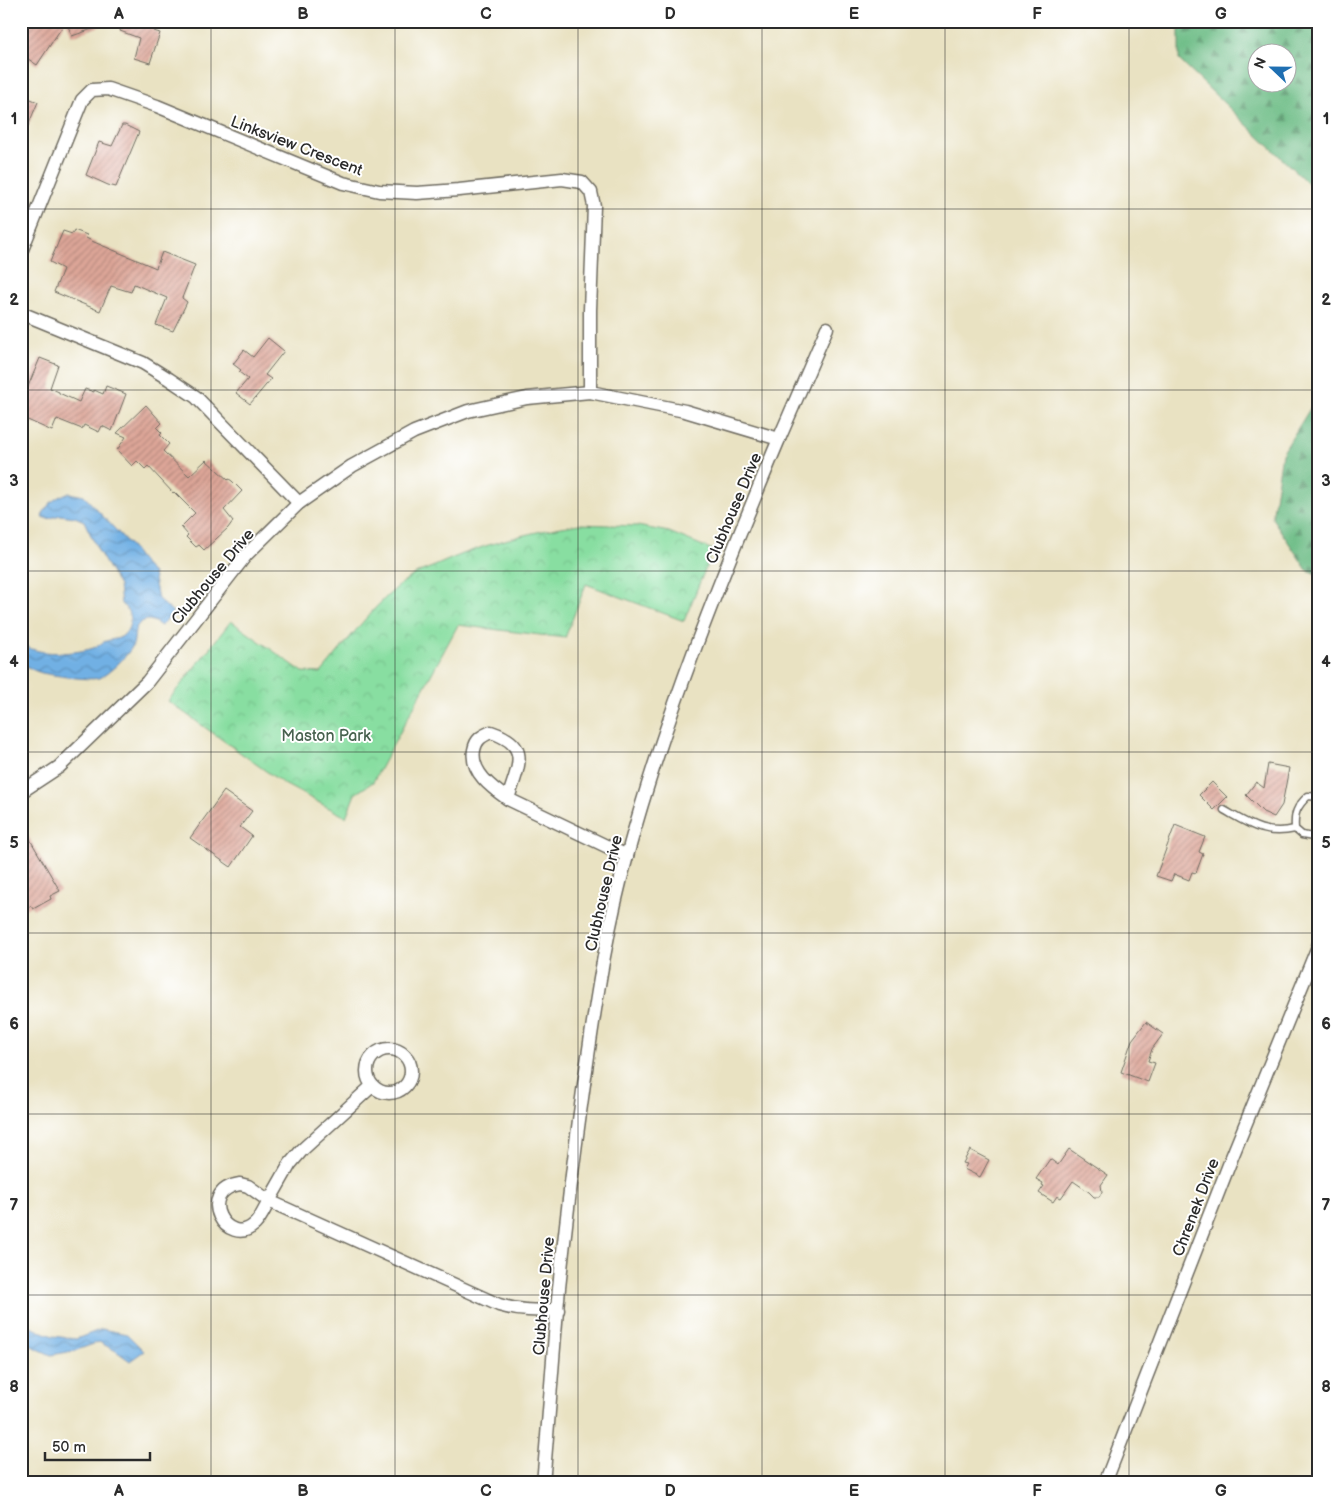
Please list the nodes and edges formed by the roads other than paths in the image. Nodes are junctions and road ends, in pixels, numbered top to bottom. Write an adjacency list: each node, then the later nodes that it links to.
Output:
1 (21, 252): 4 (street, Linksview Crescent)
2 (21, 313): 6 (street)
3 (827, 328): 5 (street)
4 (590, 392): 5 (street, Clubhouse Drive); 6 (street, Clubhouse Drive)
5 (779, 439): 13 (street, Clubhouse Drive)
6 (299, 503): 7 (street, Clubhouse Drive)
7 (21, 792)
8 (1319, 797): 11 (lane)
9 (508, 799): 9 (street); 13 (street)
10 (1224, 810): 11 (lane)
11 (1295, 829): 12 (lane)
12 (1319, 838)
13 (627, 856): 16 (street, Clubhouse Drive)
14 (1319, 944): 18 (street, Chrenek Drive)
15 (372, 1086): 16 (street)
16 (558, 1310): 17 (street, Clubhouse Drive)
17 (543, 1483)
18 (1105, 1483)

